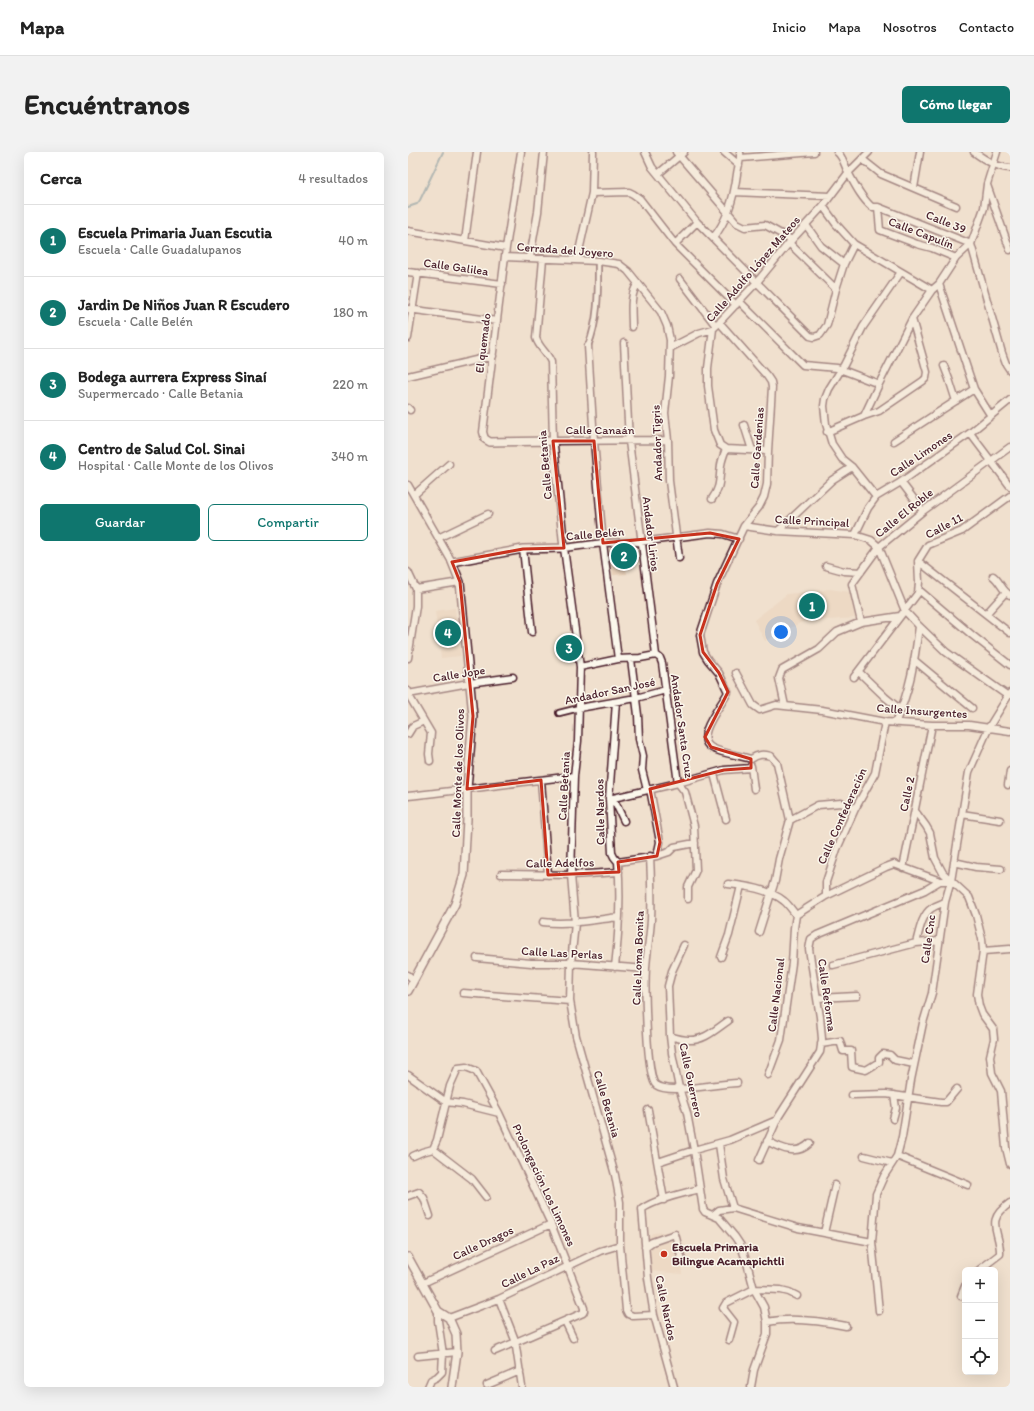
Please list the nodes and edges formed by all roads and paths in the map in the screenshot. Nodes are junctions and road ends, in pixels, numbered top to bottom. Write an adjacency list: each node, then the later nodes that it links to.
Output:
1 (477, 152): 34 (street)
2 (521, 152): 39 (street, El quemado)
3 (544, 152): 42 (street)
4 (594, 152): 24 (street)
5 (645, 152): 20 (street)
6 (724, 152): 17 (street)
7 (814, 152): 14 (street)
8 (837, 152): 19 (street, Calle 39)
9 (869, 152): 15 (street, Calle Adolfo López Mateos)
10 (920, 152): 22 (street)
11 (974, 152): 16 (street)
12 (997, 152): 16 (street)
13 (680, 153): 20 (street); 29 (street)
14 (740, 155): 17 (street)
15 (862, 159): 19 (street, Calle Adolfo López Mateos); 22 (street)
16 (993, 164): 18 (street); 21 (street)
17 (739, 166): 23 (street)
18 (1010, 168)
19 (848, 173): 25 (street, Calle Adolfo López Mateos); 28 (street, Calle 39)
20 (658, 174): 30 (street)
21 (987, 184): 38 (street); 40 (street)
22 (914, 188): 27 (street)
23 (734, 192): 25 (street); 29 (street)
24 (592, 193): 36 (street); 45 (street)
25 (830, 196): 26 (street, Calle Adolfo López Mateos)
26 (823, 206): 31 (street, Calle Adolfo López Mateos); 37 (street)
27 (956, 206)
28 (878, 207): 38 (street, Calle 39); 44 (street, Calle Capulín)
29 (729, 214): 33 (street); 35 (street)
30 (697, 222): 33 (street); 36 (street)
31 (806, 225): 35 (street, Calle Adolfo López Mateos); 47 (street)
32 (408, 231): 34 (street)
33 (713, 238): 52 (street)
34 (465, 241): 39 (street)
35 (790, 242): 52 (street, Calle Adolfo López Mateos); 56 (street)
36 (675, 244): 58 (street)
37 (854, 244): 47 (street); 49 (street)
38 (971, 244): 44 (street); 71 (street, Calle 39)
39 (506, 248): 41 (street, El quemado)
40 (1010, 250)
41 (505, 257): 42 (street, Cerrada del Joyero); 54 (street, El quemado)
42 (530, 257): 43 (street, Cerrada del Joyero)
43 (543, 258): 45 (street, Cerrada del Joyero); 84 (street, Calle Betania)
44 (956, 258): 55 (street)
45 (577, 260): 46 (street, Cerrada del Joyero)
46 (598, 261): 53 (street, Cerrada del Joyero); 66 (street)
47 (844, 264): 56 (street)
48 (408, 272): 50 (street, Calle Galilea)
49 (901, 272): 57 (street); 70 (street)
50 (418, 273): 54 (street, Calle Galilea); 59 (street)
51 (680, 279): 62 (street, Calle Gardenias)
52 (757, 282): 56 (street); 58 (street, Calle Adolfo López Mateos)
53 (638, 283): 63 (street); 67 (street, Cerrada del Joyero)
54 (502, 284): 61 (street, El quemado)
55 (938, 284): 57 (street); 74 (street)
56 (836, 289)
57 (932, 290): 60 (street)
58 (737, 303): 62 (street, Calle Adolfo López Mateos); 70 (street)
59 (410, 309): 61 (street); 64 (street)
60 (912, 319): 73 (street); 77 (street)
61 (497, 321): 68 (street, El quemado)
62 (716, 326): 67 (street); 89 (street, Calle Adolfo López Mateos); 91 (street, Calle Gardenias)
63 (632, 327)
64 (408, 338)
65 (624, 343): 86 (street, Andador Lirios)
66 (588, 346): 85 (street)
67 (670, 348): 83 (street, Andador Tigris)
68 (493, 356): 72 (street); 82 (street, El quemado)
69 (944, 366): 76 (street)
70 (840, 369): 73 (street); 80 (street)
71 (1010, 370)
72 (408, 376)
73 (879, 384): 77 (street)
74 (974, 389): 76 (street); 78 (street)
75 (1010, 400): 78 (street, Calle Limones)
76 (956, 401): 87 (street)
77 (864, 416): 80 (street)
78 (991, 416): 81 (street, Calle Limones)
79 (744, 425): 90 (street)
80 (827, 432): 94 (street)
81 (970, 433): 92 (street); 95 (street, Calle Limones)
82 (485, 439): 84 (street, Calle Canaán)
83 (668, 440): 86 (street, Calle Canaán); 107 (street, Andador Tigris)
84 (553, 441): 85 (street, Calle Canaán); 113 (street, Calle Betania)
85 (594, 441): 86 (street, Calle Canaán); 111 (street)
86 (629, 441): 110 (street, Andador Lirios)
87 (894, 441)
88 (1010, 447): 92 (street, Calle El Roble)
89 (726, 449): 90 (street); 101 (street)
90 (752, 450): 91 (street)
91 (768, 451): 104 (street, Calle Gardenias)
92 (991, 460): 97 (street); 102 (street, Calle El Roble)
93 (449, 464): 98 (street)
94 (852, 467): 100 (street); 105 (street)
95 (901, 482): 100 (street, Calle Limones); 102 (street)
96 (408, 485): 98 (street, Calle Monte de los Olivos)
97 (1010, 486)
98 (414, 495): 108 (street, Calle Monte de los Olivos)
99 (1010, 496): 116 (street, Calle 11)
100 (876, 497): 106 (street, Calle Limones)
101 (712, 499)
102 (923, 511): 112 (street, Calle El Roble)
103 (488, 514): 108 (street)
104 (744, 526): 105 (street, Calle Principal); 109 (street, Calle Gardenias)
105 (778, 531): 106 (street, Calle Principal)
106 (856, 535): 112 (street, Calle Principal)
107 (677, 536): 109 (street, Calle Belén); 110 (street, Calle Belén); 115 (street, Andador Tigris)
108 (438, 538): 117 (street, Calle Monte de los Olivos)
109 (739, 539): 163 (street, Calle Gardenias)
110 (641, 542): 111 (street, Calle Belén); 133 (street, Andador Lirios)
111 (603, 544): 113 (street, Calle Belén); 135 (street)
112 (879, 547): 120 (street, Calle El Roble); 126 (street)
113 (564, 548): 114 (street, Calle Belén); 139 (street, Calle Betania)
114 (523, 549): 117 (street, Calle Belén); 131 (street)
115 (679, 558)
116 (918, 561): 124 (street); 127 (street)
117 (452, 562): 122 (street, Calle Monte de los Olivos)
118 (826, 566): 120 (street)
119 (408, 572): 123 (street)
120 (861, 572): 128 (street, Calle El Roble)
121 (993, 576): 125 (street)
122 (460, 582): 123 (street); 144 (street, Calle Monte de los Olivos)
123 (416, 589): 130 (street)
124 (919, 590): 126 (street); 138 (street)
125 (1008, 594): 127 (street)
126 (902, 613): 128 (street); 129 (street); 140 (street)
127 (986, 614): 132 (street)
128 (861, 622): 151 (street)
129 (919, 626): 137 (street); 148 (street)
130 (410, 631): 134 (street)
131 (532, 632)
132 (1010, 633)
133 (658, 657): 136 (street); 145 (street, Andador Santa Cruz)
134 (408, 658)
135 (618, 659): 136 (street); 139 (street)
136 (631, 659): 149 (street)
137 (914, 660): 153 (street); 154 (street)
138 (1010, 665)
139 (580, 667): 152 (street, Calle Betania)
140 (859, 672): 143 (street); 154 (street)
141 (736, 673): 151 (street, Calle Insurgentes)
142 (513, 677): 144 (street, Calle Jope)
143 (854, 677)
144 (469, 682): 147 (street, Calle Jope); 172 (street, Calle Monte de los Olivos)
145 (666, 690): 149 (street, Andador San José); 170 (street, Andador Santa Cruz)
146 (408, 691): 147 (street)
147 (408, 694): 156 (street)
148 (1009, 694): 160 (street, Calle Cnc)
149 (636, 698): 150 (street, Andador San José); 174 (street)
150 (616, 702): 152 (street, Andador San José); 176 (street, Calle Nardos)
151 (785, 706): 157 (street, Calle Insurgentes)
152 (579, 708): 155 (street, Andador San José); 168 (street, Calle Betania)
153 (972, 708)
154 (901, 710): 158 (street)
155 (559, 713)
156 (424, 721): 162 (street); 164 (street)
157 (885, 722): 158 (street, Calle Insurgentes); 177 (street, Calle Confederación)
158 (895, 722): 159 (street, Calle Insurgentes)
159 (932, 725): 160 (street, Calle Insurgentes); 178 (street, Calle 2)
160 (989, 727): 161 (street, Calle Insurgentes); 179 (street, Calle Cnc)
161 (1010, 731)
162 (408, 734)
163 (751, 759): 165 (street); 181 (street)
164 (430, 761)
165 (751, 768): 167 (street); 173 (street)
166 (1010, 771): 171 (street)
167 (714, 774): 170 (street); 180 (street)
168 (574, 776): 169 (street); 193 (street, Calle Betania)
169 (541, 780): 172 (street); 192 (street)
170 (678, 783): 174 (street); 184 (street, Andador Santa Cruz)
171 (1008, 785)
172 (467, 789): 175 (street); 219 (street, Calle Monte de los Olivos)
173 (754, 789)
174 (649, 790): 176 (street); 185 (street)
175 (408, 796)
176 (609, 798): 183 (street); 186 (street, Calle Nardos)
177 (855, 809): 181 (street); 199 (street, Calle Confederación)
178 (915, 811): 188 (street, Calle 2); 195 (street)
179 (962, 814): 182 (street); 187 (street, Calle Cnc)
180 (726, 818)
181 (790, 820): 198 (street)
182 (1000, 820)
183 (624, 821)
184 (695, 842): 185 (street); 200 (street, Andador Santa Cruz)
185 (653, 856): 186 (street); 217 (street, Calle Loma Bonita)
186 (618, 862): 190 (street, Calle Nardos)
187 (954, 862): 189 (street); 195 (street, Calle Cnc)
188 (903, 868): 194 (street); 199 (street)
189 (1001, 869)
190 (619, 872): 193 (street, Calle Adelfos); 203 (street, Calle Nardos)
191 (501, 874): 192 (street, Calle Adelfos)
192 (548, 875): 193 (street, Calle Adelfos)
193 (571, 875): 205 (street, Calle Betania)
194 (940, 881): 195 (street); 223 (street, Calle Reforma)
195 (951, 882): 201 (street, Calle Cnc); 211 (street)
196 (728, 884): 197 (street)
197 (741, 886): 198 (street); 212 (street)
198 (770, 893): 202 (street); 206 (street)
199 (826, 896): 202 (street)
200 (688, 899)
201 (944, 902): 207 (street, Calle Cnc); 208 (street)
202 (796, 915): 230 (street, Calle Nacional)
203 (619, 917): 205 (street); 216 (street, Calle Nardos)
204 (543, 922): 205 (street)
205 (575, 923): 214 (street, Calle Betania)
206 (759, 932)
207 (939, 941): 208 (street); 228 (street, Calle Cnc)
208 (916, 943): 215 (street)
209 (684, 945): 226 (street, Calle Guerrero)
210 (1010, 949): 211 (street)
211 (983, 951): 246 (street)
212 (721, 957)
213 (477, 958): 214 (street, Calle Las Perlas)
214 (571, 963): 216 (street, Calle Las Perlas); 224 (street, Calle Betania)
215 (833, 965)
216 (615, 967): 217 (street, Calle Las Perlas)
217 (646, 969): 232 (street, Calle Loma Bonita)
218 (408, 975): 219 (street)
219 (414, 980): 220 (street, Calle Monte de los Olivos)
220 (408, 991)
221 (463, 994): 224 (street)
222 (857, 996): 223 (street)
223 (818, 998): 227 (street, Calle Reforma)
224 (570, 1001): 268 (street, Calle Betania)
225 (728, 1021): 226 (street)
226 (670, 1036): 232 (street, Calle Guerrero)
227 (821, 1044): 228 (street); 241 (street, Calle Reforma)
228 (914, 1064): 236 (street, Calle Cnc)
229 (408, 1075): 237 (street)
230 (768, 1075)
231 (737, 1083): 232 (street)
232 (679, 1088): 247 (street, Calle Guerrero)
233 (957, 1089): 236 (street)
234 (894, 1095): 235 (street); 236 (street); 240 (street)
235 (852, 1096)
236 (908, 1097): 250 (street, Calle Cnc)
237 (446, 1102): 239 (street); 239 (street, Prolongación Los Limones); 245 (street)
238 (648, 1110): 252 (street)
239 (499, 1113): 265 (street, Prolongación Los Limones)
240 (893, 1119)
241 (777, 1120): 242 (street, Calle Reforma); 244 (street)
242 (767, 1141): 243 (street); 251 (street, Calle Reforma)
243 (810, 1143)
244 (719, 1144): 247 (street); 262 (street)
245 (433, 1149): 248 (street); 259 (street)
246 (1008, 1149): 254 (street)
247 (694, 1150): 252 (street); 257 (street, Calle Guerrero)
248 (413, 1156)
249 (864, 1156): 253 (street)
250 (897, 1156): 253 (street); 256 (street)
251 (759, 1160)
252 (658, 1162): 260 (street)
253 (892, 1163): 267 (street)
254 (1010, 1164)
255 (835, 1184): 266 (street)
256 (968, 1185)
257 (699, 1189): 260 (street); 263 (street, Calle Guerrero)
258 (408, 1196): 264 (street)
259 (486, 1197)
260 (664, 1200): 269 (street, Calle Nardos)
261 (1010, 1203): 273 (street)
262 (733, 1208): 263 (street); 266 (street)
263 (713, 1214): 276 (street)
264 (430, 1216)
265 (551, 1224): 272 (street, Prolongación Los Limones); 275 (street, Calle Dragos)
266 (824, 1233): 267 (street)
267 (872, 1242): 280 (street)
268 (620, 1245): 272 (street, Calle La Paz); 281 (street, Calle Betania)
269 (645, 1247): 271 (street); 281 (street, Calle Nardos)
270 (408, 1257): 274 (street)
271 (682, 1260)
272 (567, 1265): 278 (street, Calle La Paz); 283 (street, Prolongación Los Limones)
273 (983, 1267)
274 (411, 1270): 275 (street)
275 (423, 1283): 279 (street)
276 (754, 1289): 277 (street); 284 (street); 287 (street)
277 (797, 1296)
278 (499, 1299): 282 (street, Calle La Paz); 288 (street)
279 (438, 1311): 282 (street); 291 (street)
280 (879, 1311)
281 (654, 1315): 298 (street, Calle Nardos)
282 (449, 1318): 290 (street)
283 (565, 1321): 286 (street); 288 (street)
284 (767, 1322): 285 (street); 299 (street)
285 (846, 1326)
286 (573, 1338)
287 (729, 1340)
288 (516, 1343): 289 (street); 293 (street)
289 (495, 1351)
290 (457, 1352): 291 (street); 296 (street)
291 (443, 1354): 292 (street); 295 (street)
292 (418, 1356)
293 (520, 1371): 294 (street); 297 (street)
294 (487, 1385)
295 (428, 1387)
296 (452, 1387)
297 (522, 1387)
298 (674, 1387)
299 (751, 1387)

